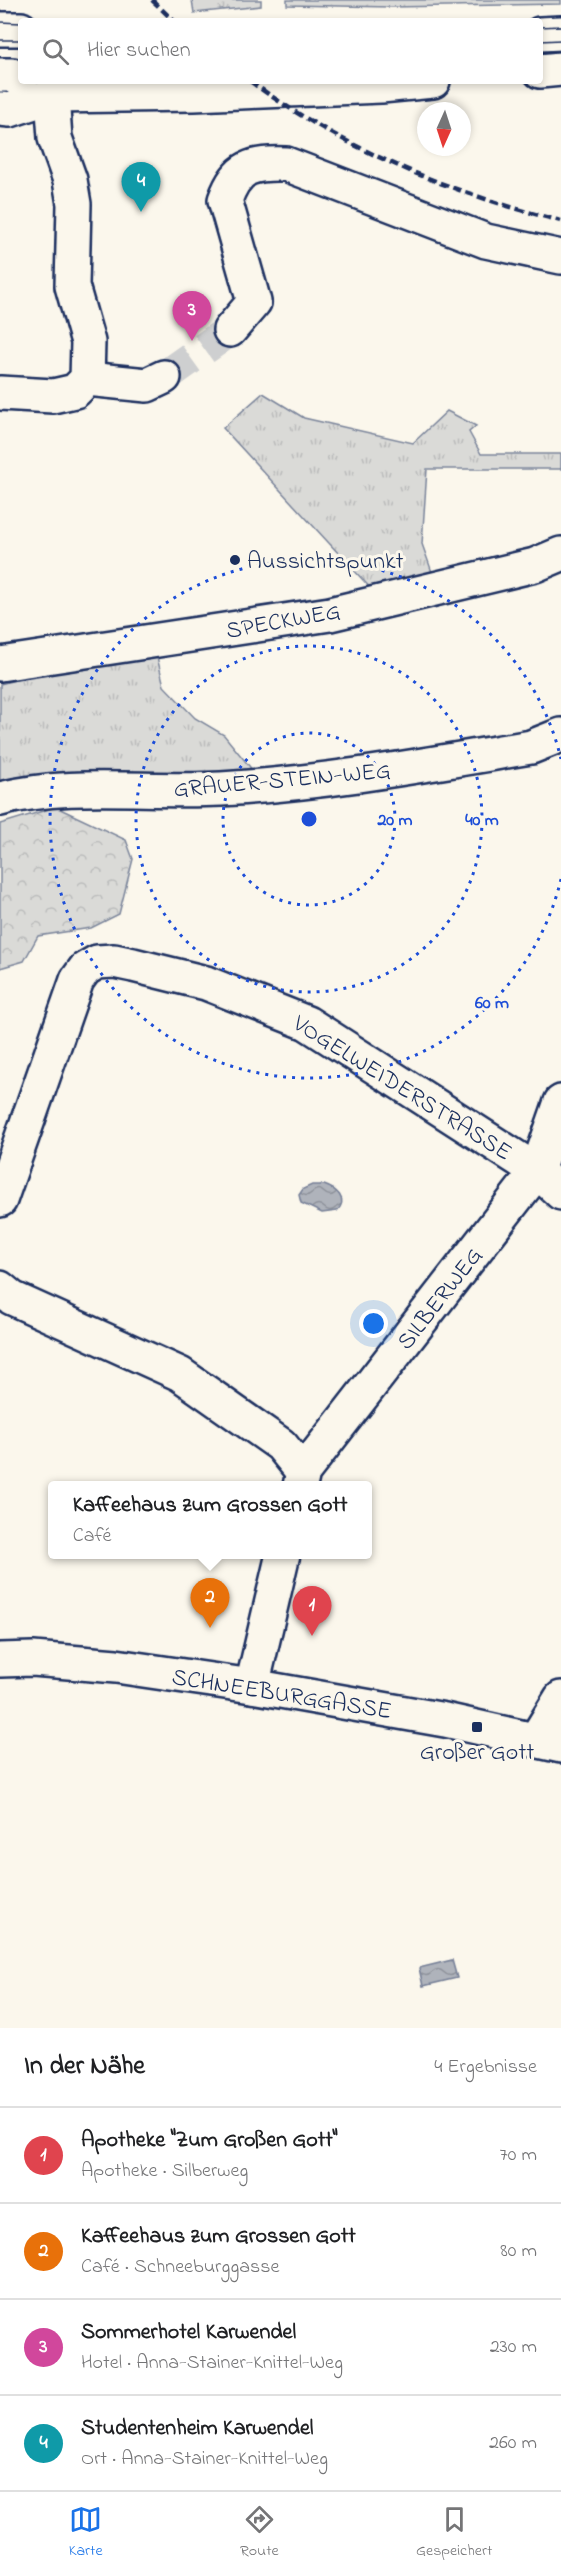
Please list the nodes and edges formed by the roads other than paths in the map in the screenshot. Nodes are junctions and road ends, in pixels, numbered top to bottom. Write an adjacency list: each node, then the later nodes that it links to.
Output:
1 (0, 29): 2 (street)
2 (18, 29)
3 (561, 33): 4 (street)
4 (543, 34)
5 (561, 69): 6 (street)
6 (543, 71)
7 (0, 75): 8 (street)
8 (18, 78)
9 (30, 84): 11 (street)
10 (402, 84): 11 (street)
11 (52, 96): 12 (street); 16 (street)
12 (0, 109)
13 (561, 257): 14 (street)
14 (230, 330)
15 (164, 377): 16 (street)
16 (87, 379): 17 (street)
17 (0, 393)
18 (561, 554): 19 (street, SPECKWEG)
19 (0, 664)
20 (561, 735): 21 (street, GRAUER-STEIN-WEG)
21 (0, 800)
22 (561, 1102): 23 (street, SILBERWEG)
23 (537, 1171): 24 (street, VOGELWEIDERSTRASSE); 25 (street, VOGELWEIDERSTRASSE); 27 (street, SILBERWEG)
24 (561, 1193)
25 (0, 1200)
26 (0, 1288): 27 (street)
27 (302, 1479)
28 (282, 1559): 32 (street)
29 (0, 1639): 30 (street)
30 (33, 1659): 31 (street, SCHNEEBURGGASSE); 32 (street, SCHNEEBURGGASSE)
31 (0, 1660)
32 (252, 1686): 34 (street, SCHNEEBURGGASSE)
33 (561, 1698): 34 (street)
34 (548, 1743)

